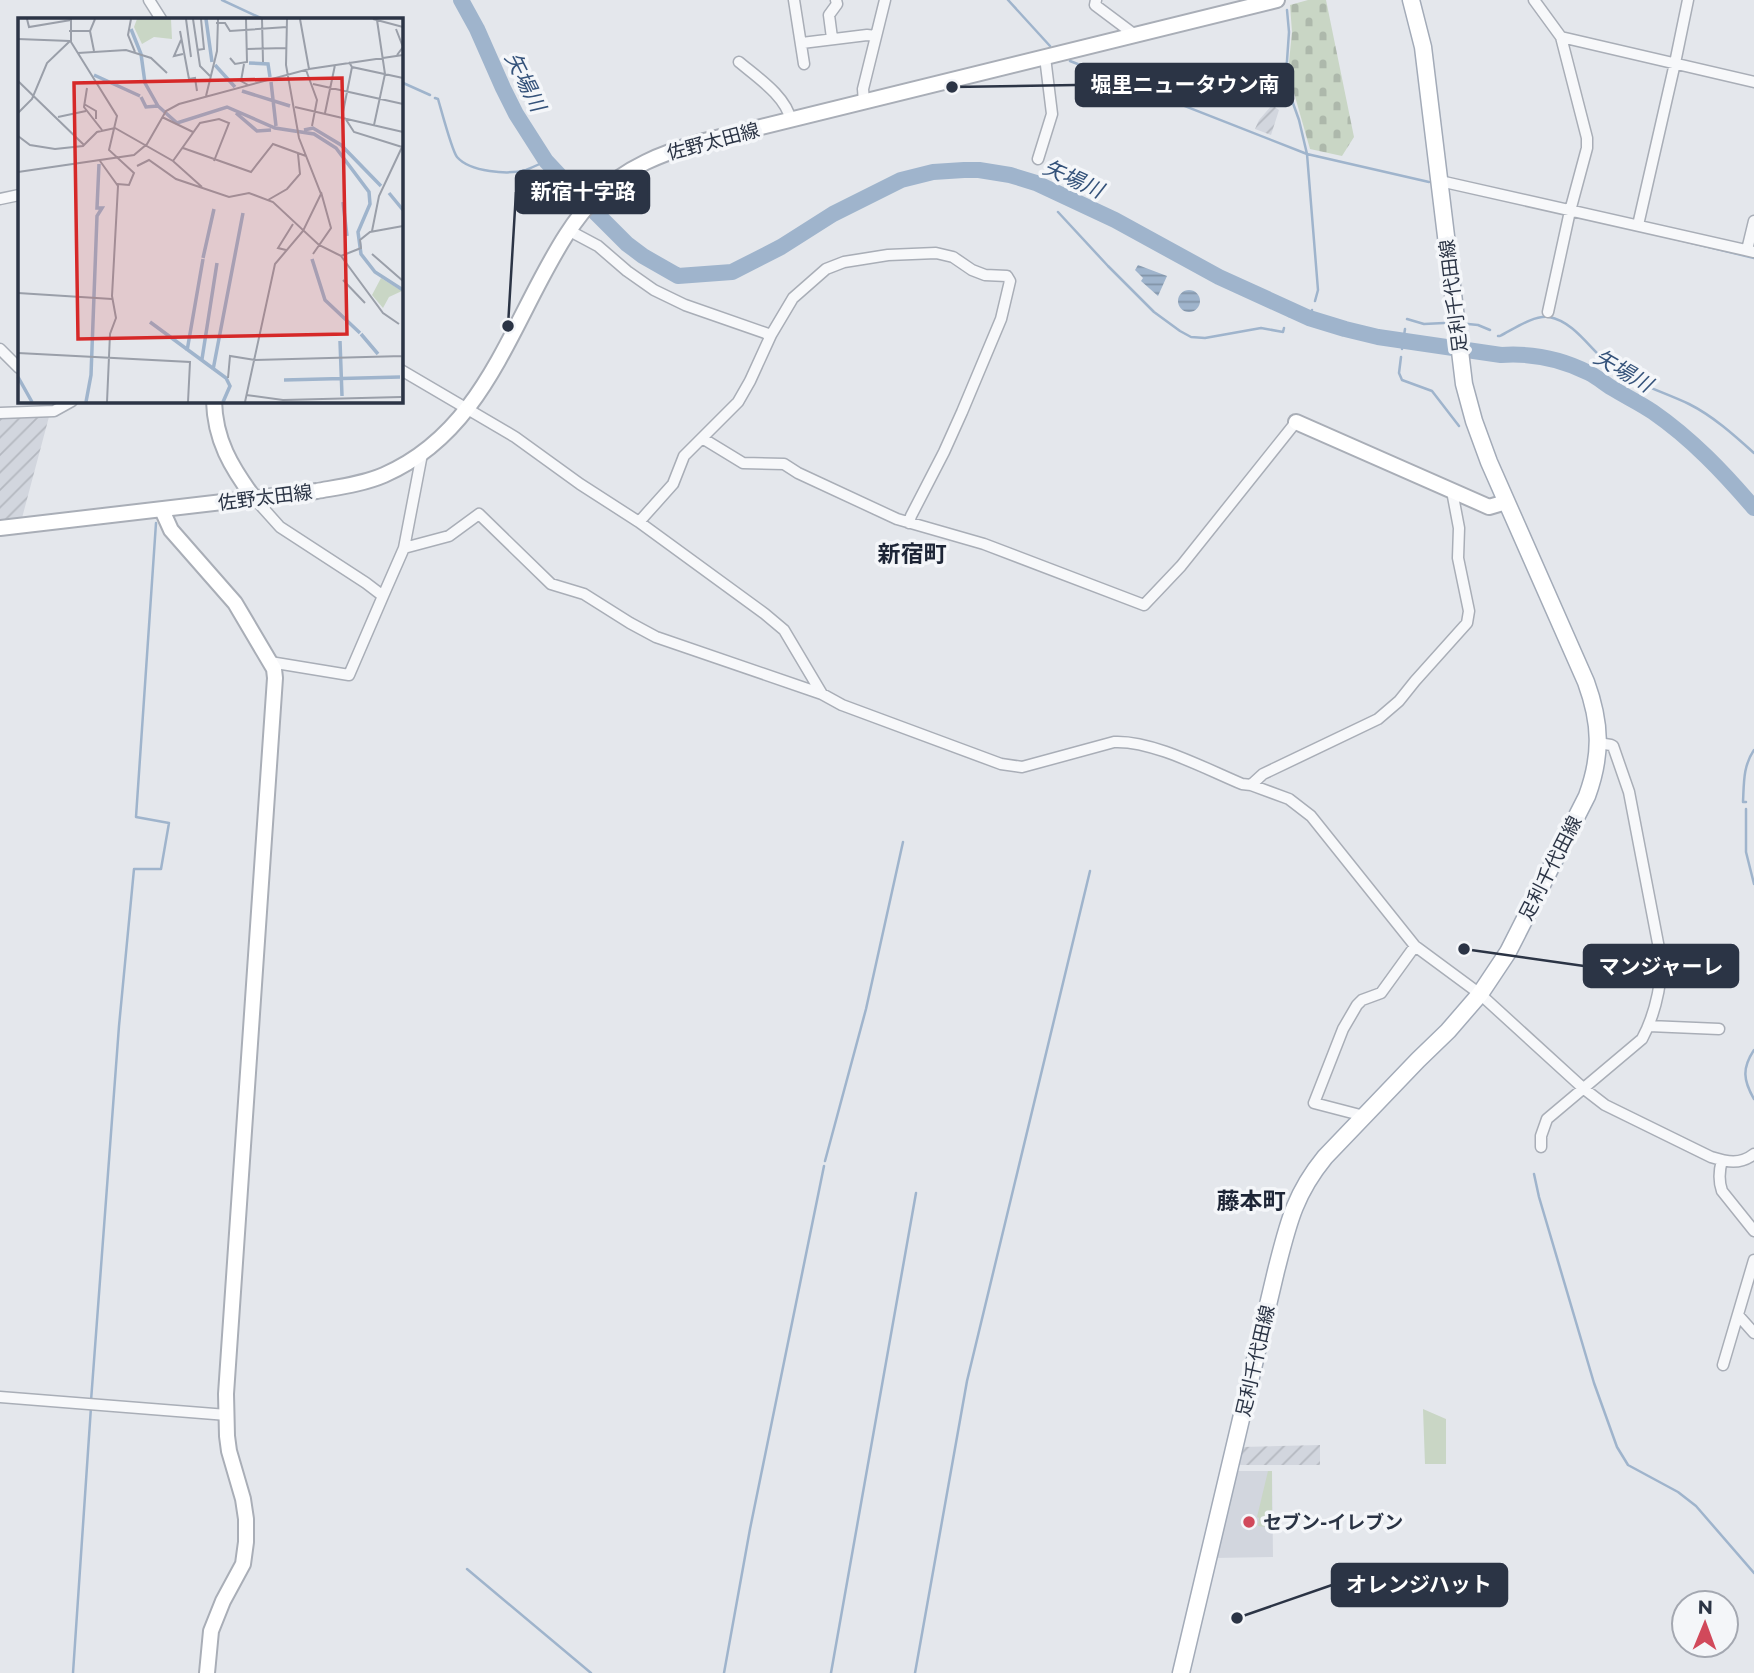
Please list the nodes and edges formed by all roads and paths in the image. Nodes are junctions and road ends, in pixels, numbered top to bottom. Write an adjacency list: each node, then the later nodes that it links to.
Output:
1 (149, 0): 10 (street)
2 (794, 0): 15 (street)
3 (836, 0): 14 (street)
4 (885, 0): 12 (street)
5 (1096, 0): 11 (street)
6 (1277, 0): 11 (street, 佐野太田線)
7 (1411, 0): 24 (main road, 足利千代田線)
8 (1534, 0): 13 (street)
9 (1688, 0): 18 (street)
10 (160, 18)
11 (1135, 34): 16 (street, 佐野太田線)
12 (876, 36): 14 (street); 21 (street)
13 (1561, 37): 18 (street); 27 (street)
14 (832, 38): 15 (street)
15 (802, 43): 19 (street)
16 (1045, 57): 21 (street, 佐野太田線); 23 (street)
17 (739, 62): 22 (street)
18 (1675, 63): 20 (street); 29 (street)
19 (804, 64)
20 (1754, 82)
21 (864, 102): 22 (street, 佐野太田線)
22 (791, 121): 30 (street, 佐野太田線)
23 (1038, 159)
24 (1440, 181): 27 (street); 46 (main road, 足利千代田線)
25 (18, 195): 26 (street)
26 (0, 199)
27 (1570, 211): 29 (street); 32 (street)
28 (1754, 220): 31 (street)
29 (1638, 225): 31 (street)
30 (568, 230): 33 (street); 39 (street, 佐野太田線)
31 (1750, 251)
32 (1548, 312)
33 (771, 335): 42 (street); 49 (street)
34 (0, 349): 35 (street)
35 (18, 367)
36 (402, 371): 39 (street)
37 (214, 402): 45 (street)
38 (57, 405): 40 (street)
39 (468, 409): 43 (street, 佐野太田線); 48 (street)
40 (0, 413)
41 (1296, 422): 44 (street); 49 (street)
42 (702, 438): 48 (street); 49 (street)
43 (422, 454): 45 (street, 佐野太田線); 51 (street)
44 (1452, 491): 46 (street); 56 (street)
45 (254, 498): 47 (street, 佐野太田線); 52 (street)
46 (1506, 502): 55 (main road, 足利千代田線)
47 (162, 510): 50 (street, 佐野太田線); 53 (street)
48 (639, 522): 54 (street)
49 (909, 523)
50 (0, 528)
51 (404, 548): 52 (street); 54 (street)
52 (383, 596): 53 (street)
53 (270, 662): 72 (street)
54 (822, 694): 56 (street)
55 (1598, 743): 58 (main road, 足利千代田線); 59 (street)
56 (1251, 785): 57 (street)
57 (1415, 946): 58 (street); 62 (street)
58 (1480, 994): 61 (street); 62 (main road, 足利千代田線)
59 (1649, 1026): 60 (street); 61 (street)
60 (1719, 1030)
61 (1583, 1088): 63 (street); 65 (street)
62 (1364, 1116): 74 (main road, 足利千代田線)
63 (1541, 1147)
64 (1754, 1154): 65 (street)
65 (1721, 1160): 66 (street)
66 (1754, 1231)
67 (1754, 1260): 68 (street)
68 (1738, 1315): 69 (street); 70 (street)
69 (1754, 1333)
70 (1723, 1365)
71 (0, 1397): 72 (street)
72 (227, 1415): 73 (street)
73 (207, 1673)
74 (1181, 1673)

